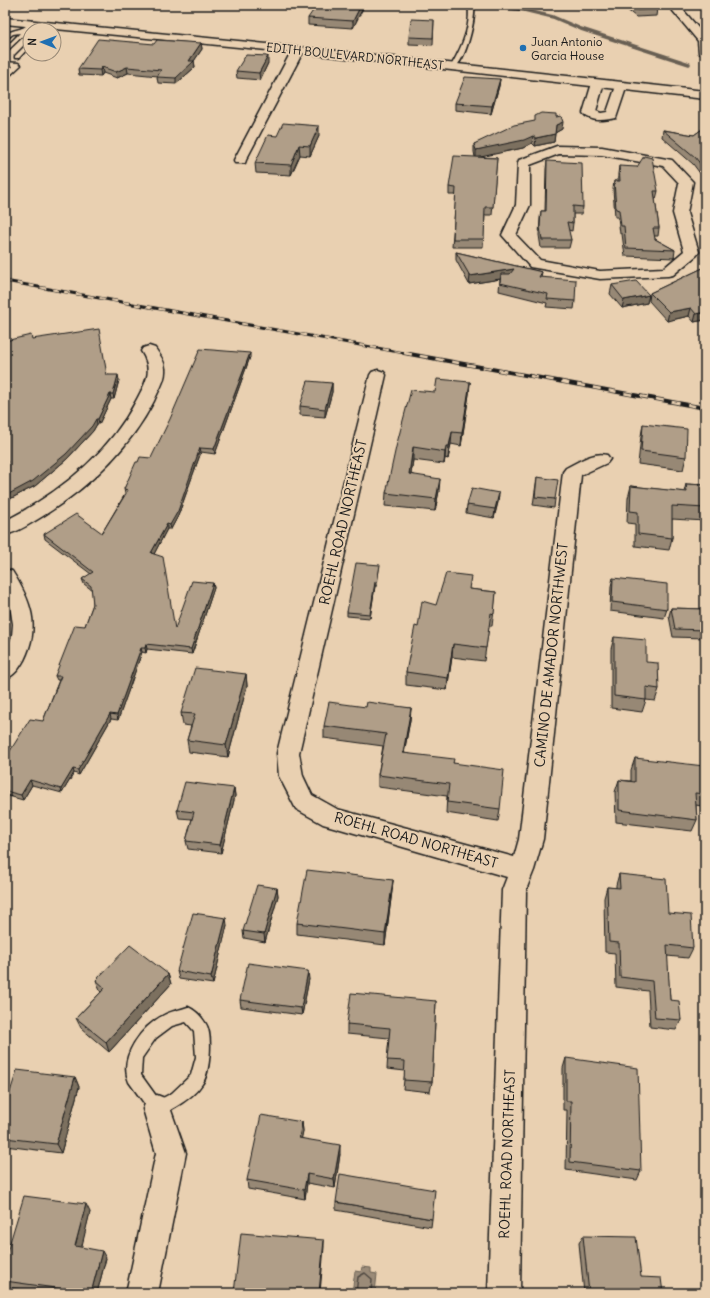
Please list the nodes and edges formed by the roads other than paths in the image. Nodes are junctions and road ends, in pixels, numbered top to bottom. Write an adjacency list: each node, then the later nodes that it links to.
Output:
1 (471, 5): 15 (lane)
2 (673, 5): 12 (street)
3 (5, 21): 4 (street, EDITH BOULEVARD NORTHEAST)
4 (22, 26)
5 (22, 29): 8 (lane)
6 (62, 29): 9 (street, EDITH BOULEVARD NORTHEAST)
7 (22, 32): 10 (lane)
8 (5, 38)
9 (298, 50): 15 (street, EDITH BOULEVARD NORTHEAST); 22 (street)
10 (5, 51)
11 (22, 51): 13 (lane)
12 (705, 53)
13 (17, 56)
14 (5, 64): 16 (lane)
15 (454, 66): 17 (street, EDITH BOULEVARD NORTHEAST)
16 (5, 78)
17 (598, 83): 18 (street, EDITH BOULEVARD NORTHEAST); 20 (street)
18 (621, 85): 19 (street, EDITH BOULEVARD NORTHEAST); 20 (street)
19 (705, 95)
20 (600, 117): 21 (street)
21 (601, 140): 21 (street)
22 (240, 160)
23 (149, 352): 26 (street)
24 (378, 375): 29 (street, ROEHL ROAD NORTHEAST)
25 (601, 459): 29 (street, CAMINO DE AMADOR NORTHWEST)
26 (5, 529)
27 (5, 576): 28 (street)
28 (5, 671)
29 (522, 870): 32 (street, ROEHL ROAD NORTHEAST)
30 (157, 1109): 30 (lane); 31 (street)
31 (142, 1293)
32 (504, 1293)

